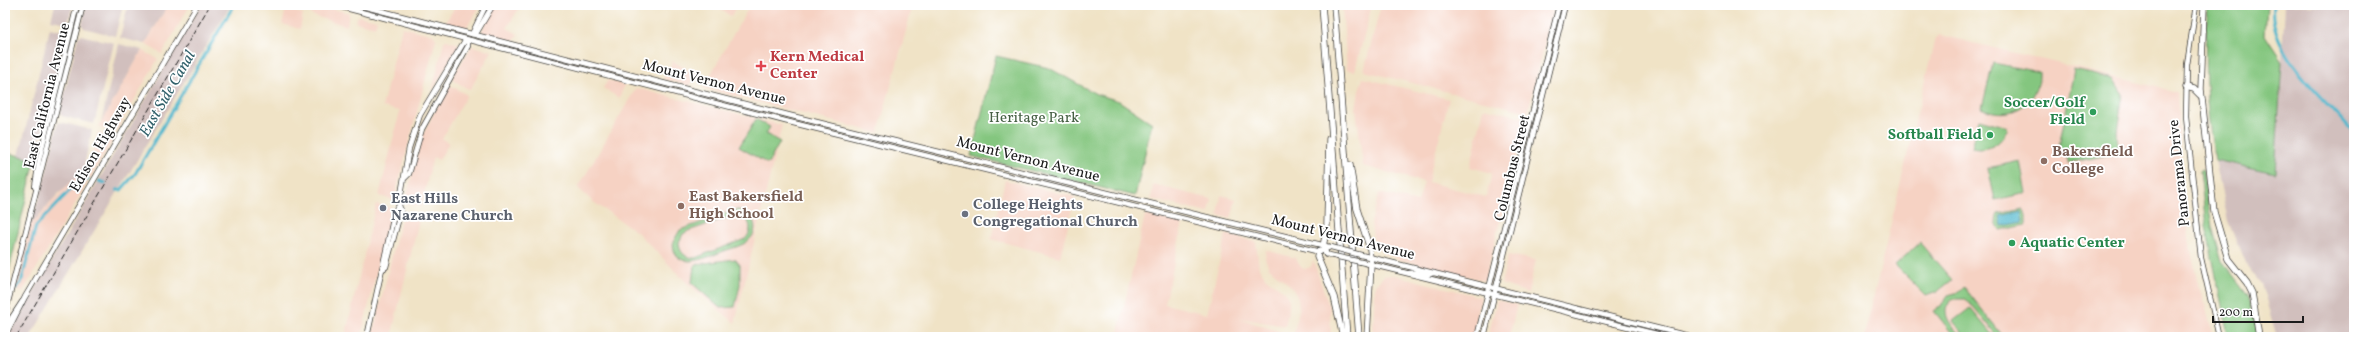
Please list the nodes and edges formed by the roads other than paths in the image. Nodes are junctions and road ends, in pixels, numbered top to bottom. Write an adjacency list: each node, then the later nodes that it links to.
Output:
1 (77, 5): 25 (main road, East California Avenue)
2 (83, 5): 29 (main road, East California Avenue)
3 (197, 5): 50 (main road, Edison Highway)
4 (334, 5): 15 (main road, Mount Vernon Avenue)
5 (345, 5): 14 (main road, Mount Vernon Avenue)
6 (486, 5): 21 (main road)
7 (492, 5): 21 (main road)
8 (1322, 5): 31 (highway)
9 (1334, 5): 32 (highway)
10 (1559, 5): 17 (main road, Columbus Street)
11 (1565, 5): 19 (main road, Columbus Street)
12 (2196, 5): 26 (main road, Panorama Drive)
13 (2204, 5): 27 (highway)
14 (360, 6): 16 (main road, Mount Vernon Avenue)
15 (356, 10): 16 (main road); 20 (main road, Mount Vernon Avenue)
16 (389, 13): 18 (main road, Mount Vernon Avenue)
17 (1555, 19): 19 (main road); 23 (main road, Columbus Street)
18 (417, 20): 20 (main road); 21 (main road, Mount Vernon Avenue)
19 (1562, 21): 24 (main road, Columbus Street)
20 (398, 22): 22 (main road, Mount Vernon Avenue)
21 (472, 34): 22 (main road); 33 (main road, Mount Vernon Avenue)
22 (468, 40): 28 (main road); 30 (main road); 35 (main road, Mount Vernon Avenue)
23 (1546, 58): 24 (main road); 37 (main road, Columbus Street)
24 (1552, 59): 38 (main road, Columbus Street)
25 (57, 87): 29 (main road); 36 (main road, East California Avenue)
26 (2186, 87): 27 (highway); 63 (main road, Panorama Drive)
27 (2201, 100): 64 (highway)
28 (420, 115): 30 (main road); 34 (main road)
29 (56, 118): 36 (main road, East California Avenue)
30 (426, 120): 34 (main road)
31 (1331, 125): 40 (highway); 56 (highway)
32 (1345, 145): 39 (highway); 57 (highway)
33 (1032, 173): 35 (main road); 40 (main road, Mount Vernon Avenue)
34 (405, 178): 54 (main road)
35 (1030, 180): 40 (main road, Mount Vernon Avenue)
36 (35, 193): 51 (main road, East California Avenue)
37 (1508, 211): 38 (main road); 46 (main road, Columbus Street)
38 (1507, 241): 47 (main road, Columbus Street)
39 (1369, 246): 41 (main road)
40 (1326, 250): 41 (main road, Mount Vernon Avenue, bridge); 41 (main road, Mount Vernon Avenue, bridge); 55 (highway)
41 (1371, 261): 42 (main road, Mount Vernon Avenue); 43 (main road, Mount Vernon Avenue); 58 (highway)
42 (1407, 273): 43 (main road); 45 (main road, Mount Vernon Avenue)
43 (1435, 273): 44 (main road, Mount Vernon Avenue)
44 (1451, 277): 45 (main road); 46 (main road, Mount Vernon Avenue)
45 (1434, 280): 48 (main road, Mount Vernon Avenue)
46 (1489, 287): 47 (main road, Mount Vernon Avenue); 48 (main road, Columbus Street)
47 (1496, 289): 49 (main road, Columbus Street); 62 (main road, Mount Vernon Avenue)
48 (1488, 293): 49 (main road, Mount Vernon Avenue); 59 (main road, Columbus Street)
49 (1494, 295): 60 (main road, Columbus Street); 61 (main road, Mount Vernon Avenue)
50 (25, 297): 52 (main road, Edison Highway); 53 (main road, Edison Highway)
51 (5, 314)
52 (5, 328)
53 (5, 336)
54 (367, 337)
55 (1343, 337)
56 (1348, 337)
57 (1359, 337)
58 (1366, 337)
59 (1478, 337)
60 (1484, 337)
61 (1669, 337)
62 (1693, 337)
63 (2219, 337)
64 (2260, 337)

